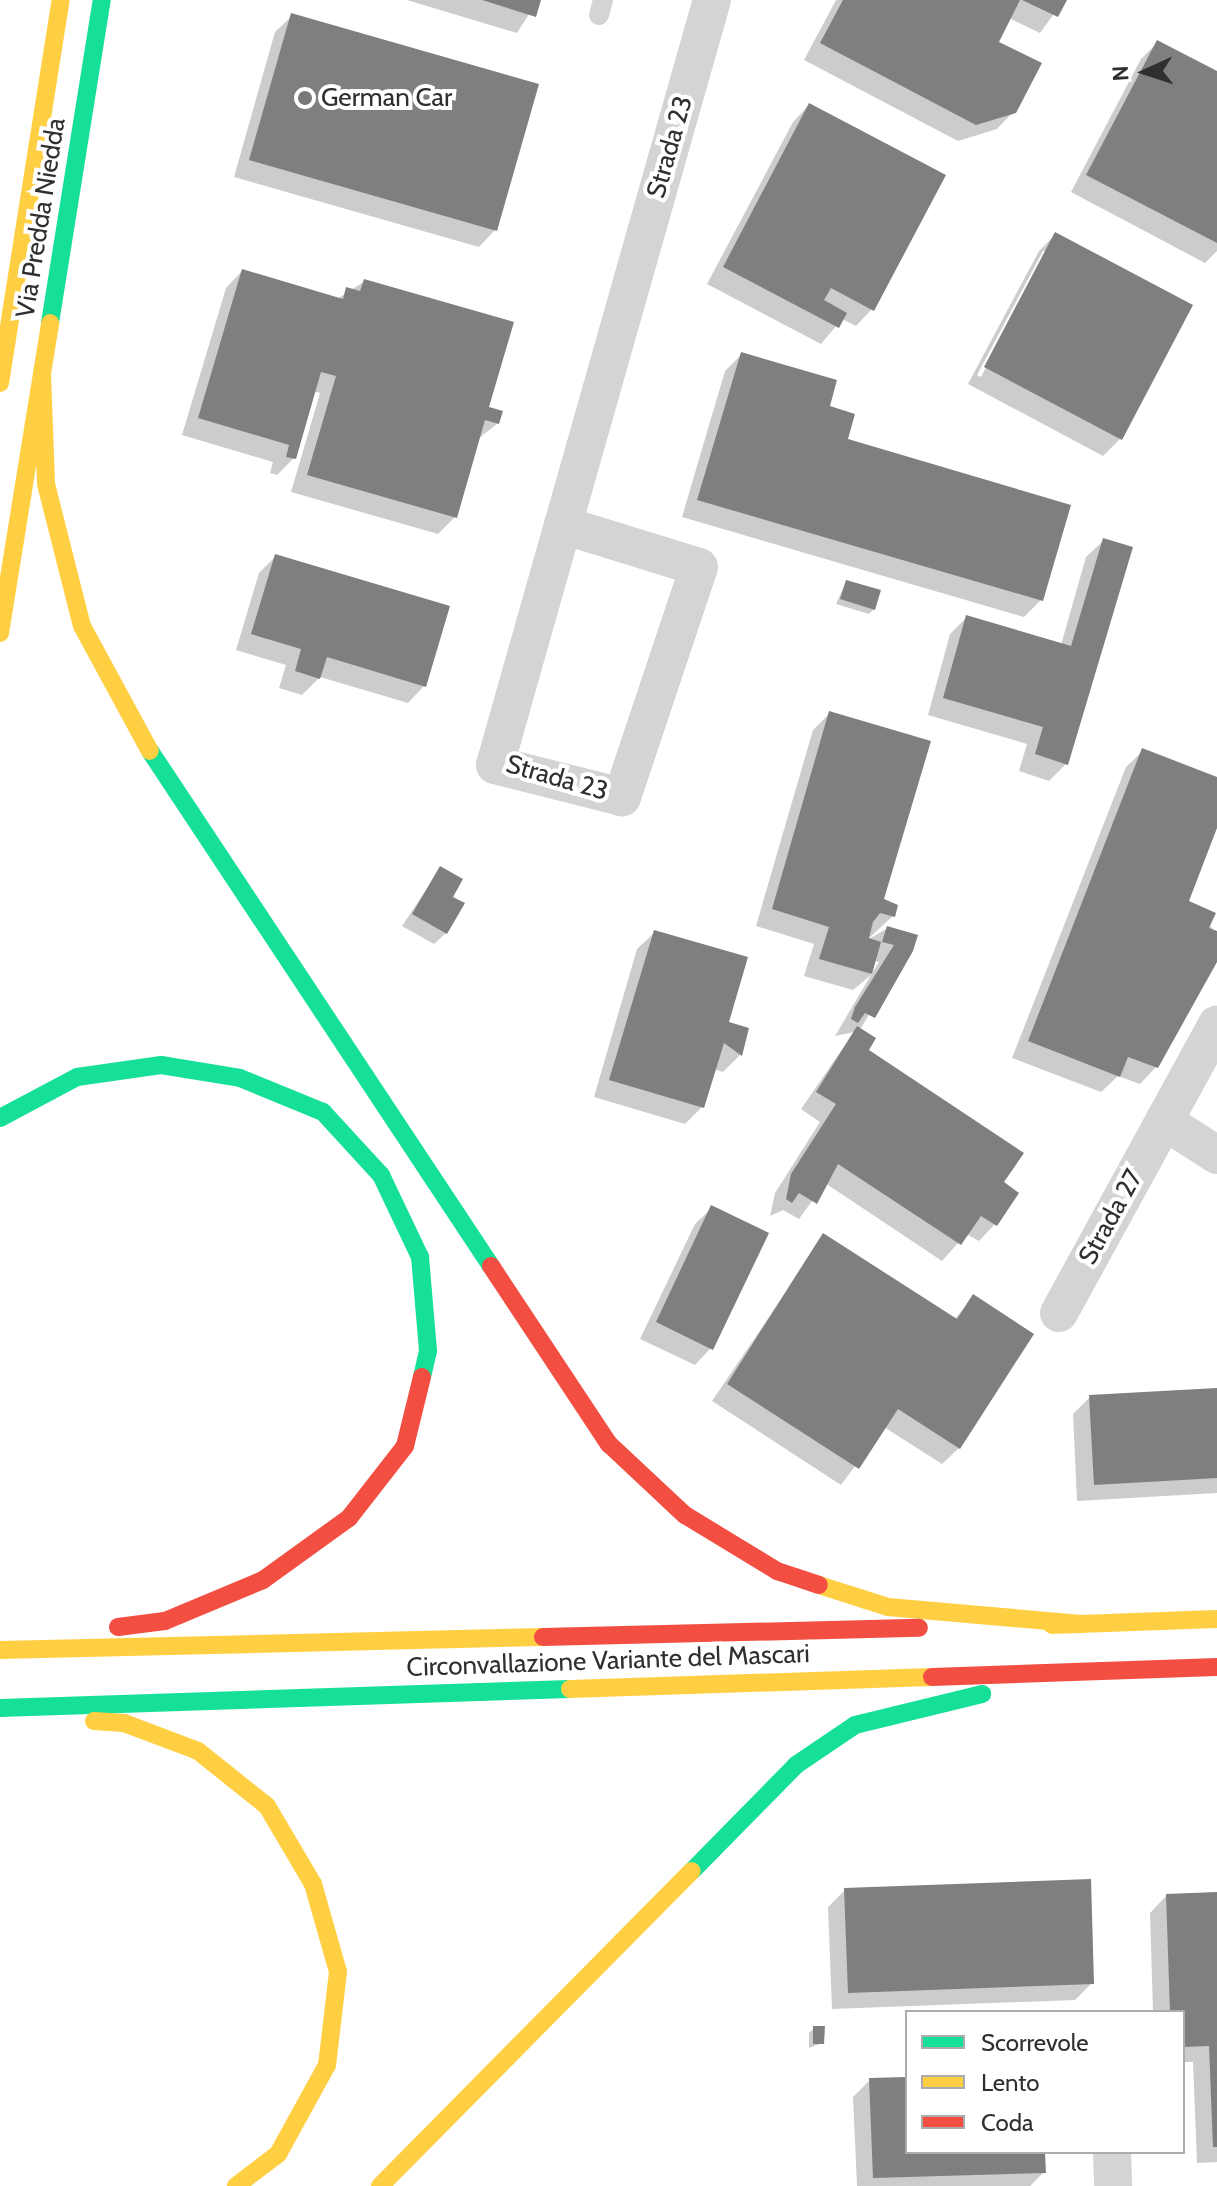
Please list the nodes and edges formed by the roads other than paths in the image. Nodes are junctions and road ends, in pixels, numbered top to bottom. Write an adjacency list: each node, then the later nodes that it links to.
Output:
1 (102, 0): 4 (main road, Via Predda Niedda)
2 (712, 0): 6 (street, Strada 23)
3 (55, 1): 5 (main road, Via Predda Niedda)
4 (42, 374): 7 (main road, Via Predda Niedda); 14 (main road)
5 (0, 383)
6 (563, 525): 6 (street, Strada 23)
7 (0, 633)
8 (1217, 1024): 10 (street, Strada 27)
9 (0, 1118): 15 (main road)
10 (1164, 1121): 11 (street); 12 (street, Strada 27)
11 (1217, 1155)
12 (1059, 1313)
13 (1217, 1619): 14 (main road, Circonvallazione Variante del Mascari)
14 (1081, 1624): 16 (main road, Circonvallazione Variante del Mascari)
15 (0, 1642)
16 (0, 1650)
17 (1217, 1667): 18 (main road, Circonvallazione Variante del Mascari)
18 (1174, 1668): 19 (main road, Circonvallazione Variante del Mascari); 23 (main road)
19 (0, 1708)
20 (0, 1715): 22 (main road)
21 (1112, 2154): 24 (street)
22 (236, 2186)
23 (380, 2186)
24 (1113, 2186)

